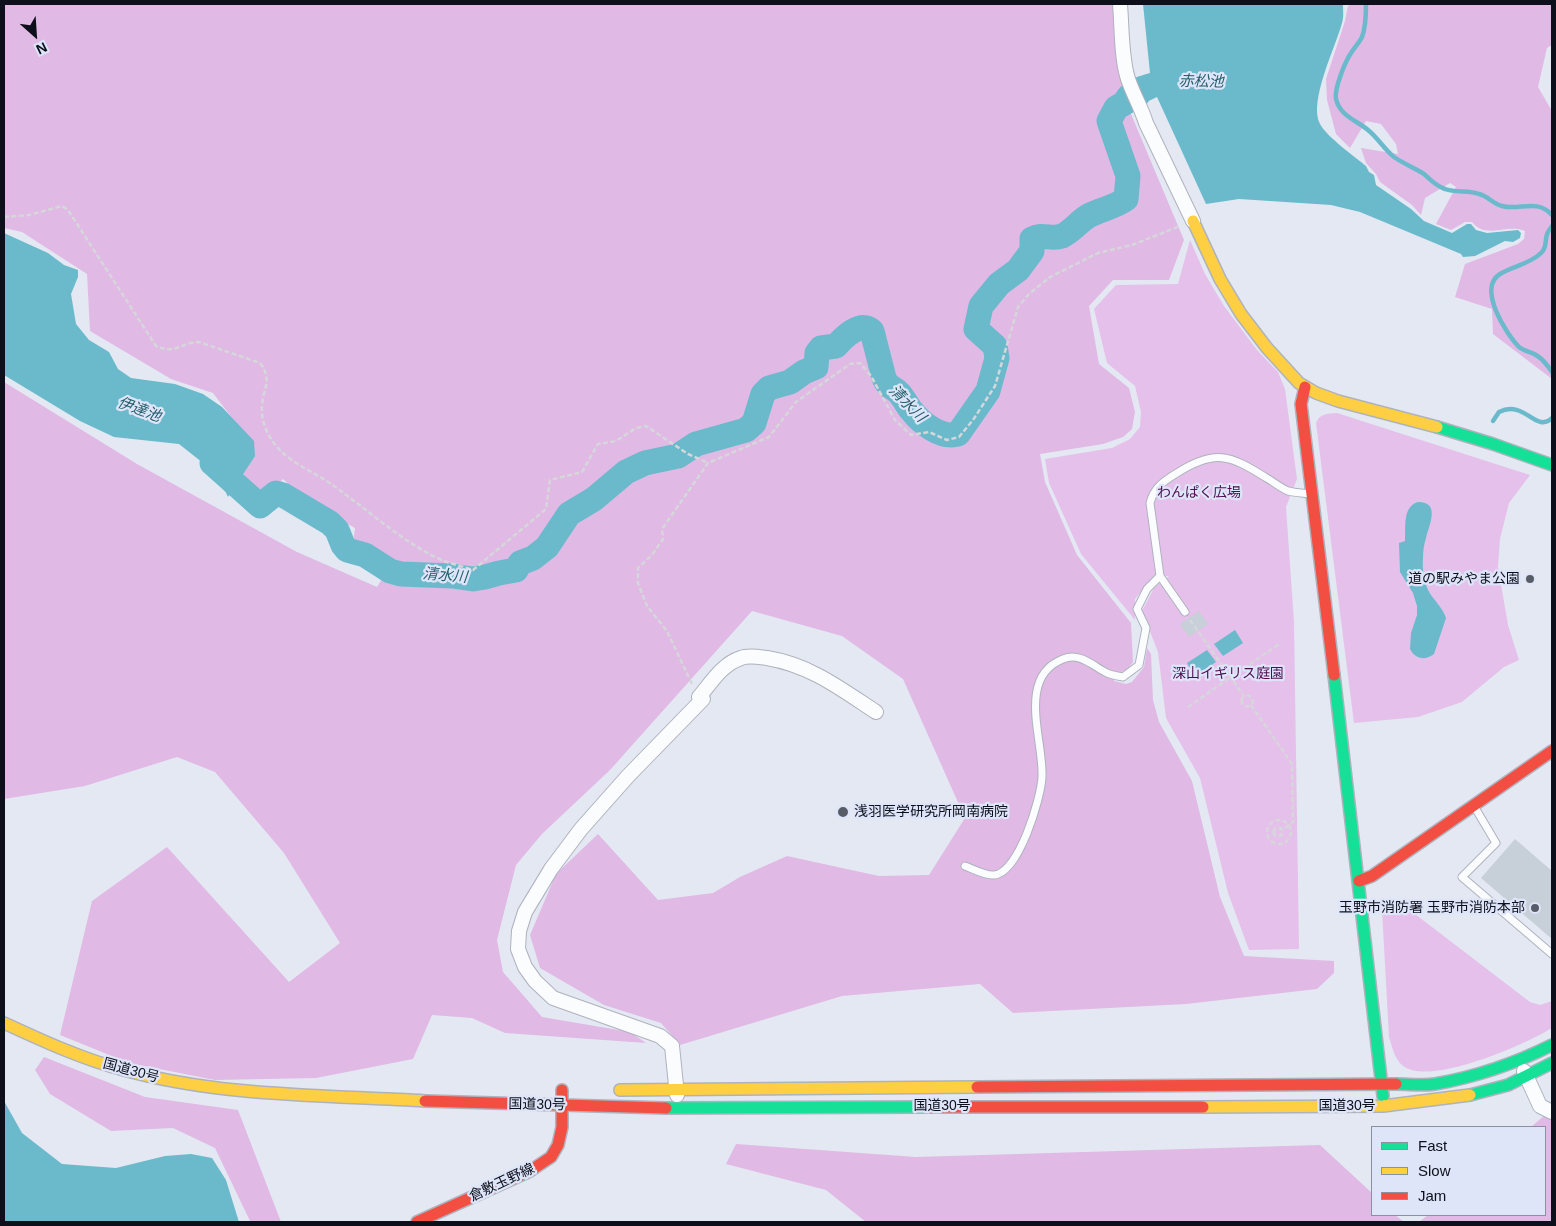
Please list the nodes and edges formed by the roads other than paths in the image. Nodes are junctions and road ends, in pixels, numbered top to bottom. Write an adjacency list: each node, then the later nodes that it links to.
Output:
1 (1120, 4): 2 (street)
2 (1193, 221): 3 (main road)
3 (1304, 388): 4 (main road); 5 (main road)
4 (1552, 465)
5 (1312, 494): 6 (lane); 12 (main road)
6 (1160, 576): 7 (lane); 11 (lane)
7 (1185, 612)
8 (876, 712): 22 (street)
9 (1552, 751): 10 (main road)
10 (1474, 806): 12 (main road); 13 (lane)
11 (965, 866)
12 (1359, 881): 19 (main road)
13 (1552, 954)
14 (4, 1023): 24 (main road, 国道30号)
15 (1552, 1045): 16 (main road, 国道30号)
16 (1520, 1061): 18 (street); 19 (main road, 国道30号)
17 (1552, 1063): 18 (main road, 国道30号)
18 (1526, 1077): 26 (main road, 国道30号); 28 (street)
19 (1383, 1085): 22 (main road, 国道30号); 26 (main road)
20 (562, 1090): 25 (main road, 倉敷玉野線)
21 (610, 1090): 22 (main road, 国道30号)
22 (677, 1090): 27 (street)
23 (503, 1092): 24 (main road, 国道30号)
24 (325, 1095): 25 (main road, 国道30号)
25 (563, 1105): 27 (main road, 国道30号); 29 (main road, 倉敷玉野線)
26 (1383, 1106): 27 (main road, 国道30号)
27 (676, 1108)
28 (1552, 1112)
29 (417, 1222)

